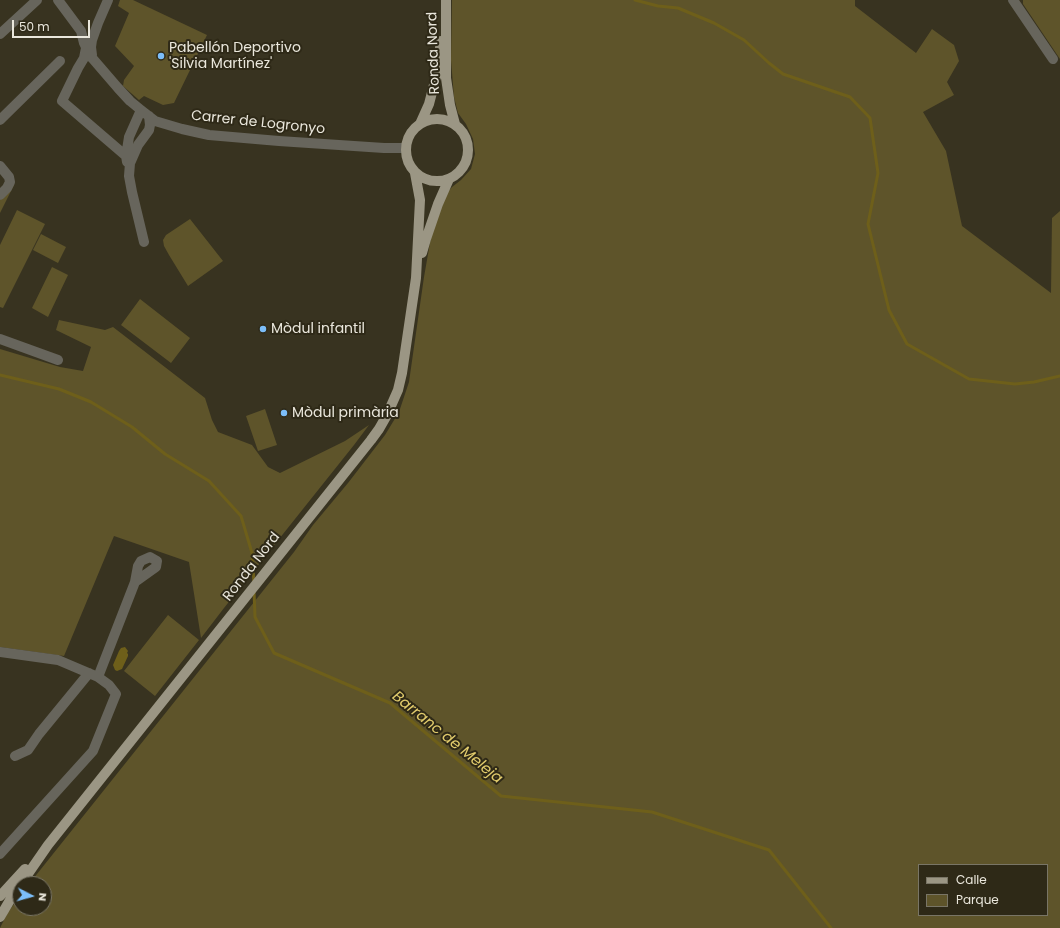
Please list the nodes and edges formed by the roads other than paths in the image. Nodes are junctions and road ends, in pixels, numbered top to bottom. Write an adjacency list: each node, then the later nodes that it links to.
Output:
1 (37, 0): 8 (street)
2 (58, 0): 7 (street)
3 (108, 0): 6 (street)
4 (1013, 0): 11 (street)
5 (446, 2): 16 (main road, Ronda Nord); 17 (main road, Ronda Nord)
6 (97, 26): 7 (street); 10 (street)
7 (81, 31): 9 (street, Carrer de Logronyo)
8 (0, 34)
9 (86, 48): 10 (street, Carrer de Logronyo); 20 (street)
10 (94, 59): 13 (street, Carrer de Logronyo)
11 (1052, 59)
12 (60, 61): 14 (street)
13 (145, 113): 15 (street, Carrer de Logronyo); 18 (street); 20 (street)
14 (0, 120)
15 (165, 124): 18 (street); 19 (street, Carrer de Logronyo)
16 (420, 124): 17 (main road); 19 (main road)
17 (455, 124): 23 (main road)
18 (149, 130): 20 (street)
19 (406, 148): 22 (main road)
20 (128, 159): 25 (street)
21 (0, 166): 24 (street)
22 (415, 173): 23 (main road); 26 (main road, Ronda Nord)
23 (449, 179): 26 (main road, Ronda Nord)
24 (0, 195)
25 (144, 242)
26 (416, 278): 33 (main road, Ronda Nord)
27 (0, 339): 28 (street)
28 (58, 360)
29 (135, 582): 31 (street)
30 (0, 652): 31 (street)
31 (94, 675): 32 (street); 34 (street)
32 (15, 756)
33 (48, 845): 35 (main road, Ronda Nord); 36 (main road, Ronda Nord)
34 (0, 854)
35 (26, 876)
36 (0, 896)
37 (12, 897): 38 (main road, Ronda Nord)
38 (0, 917)

